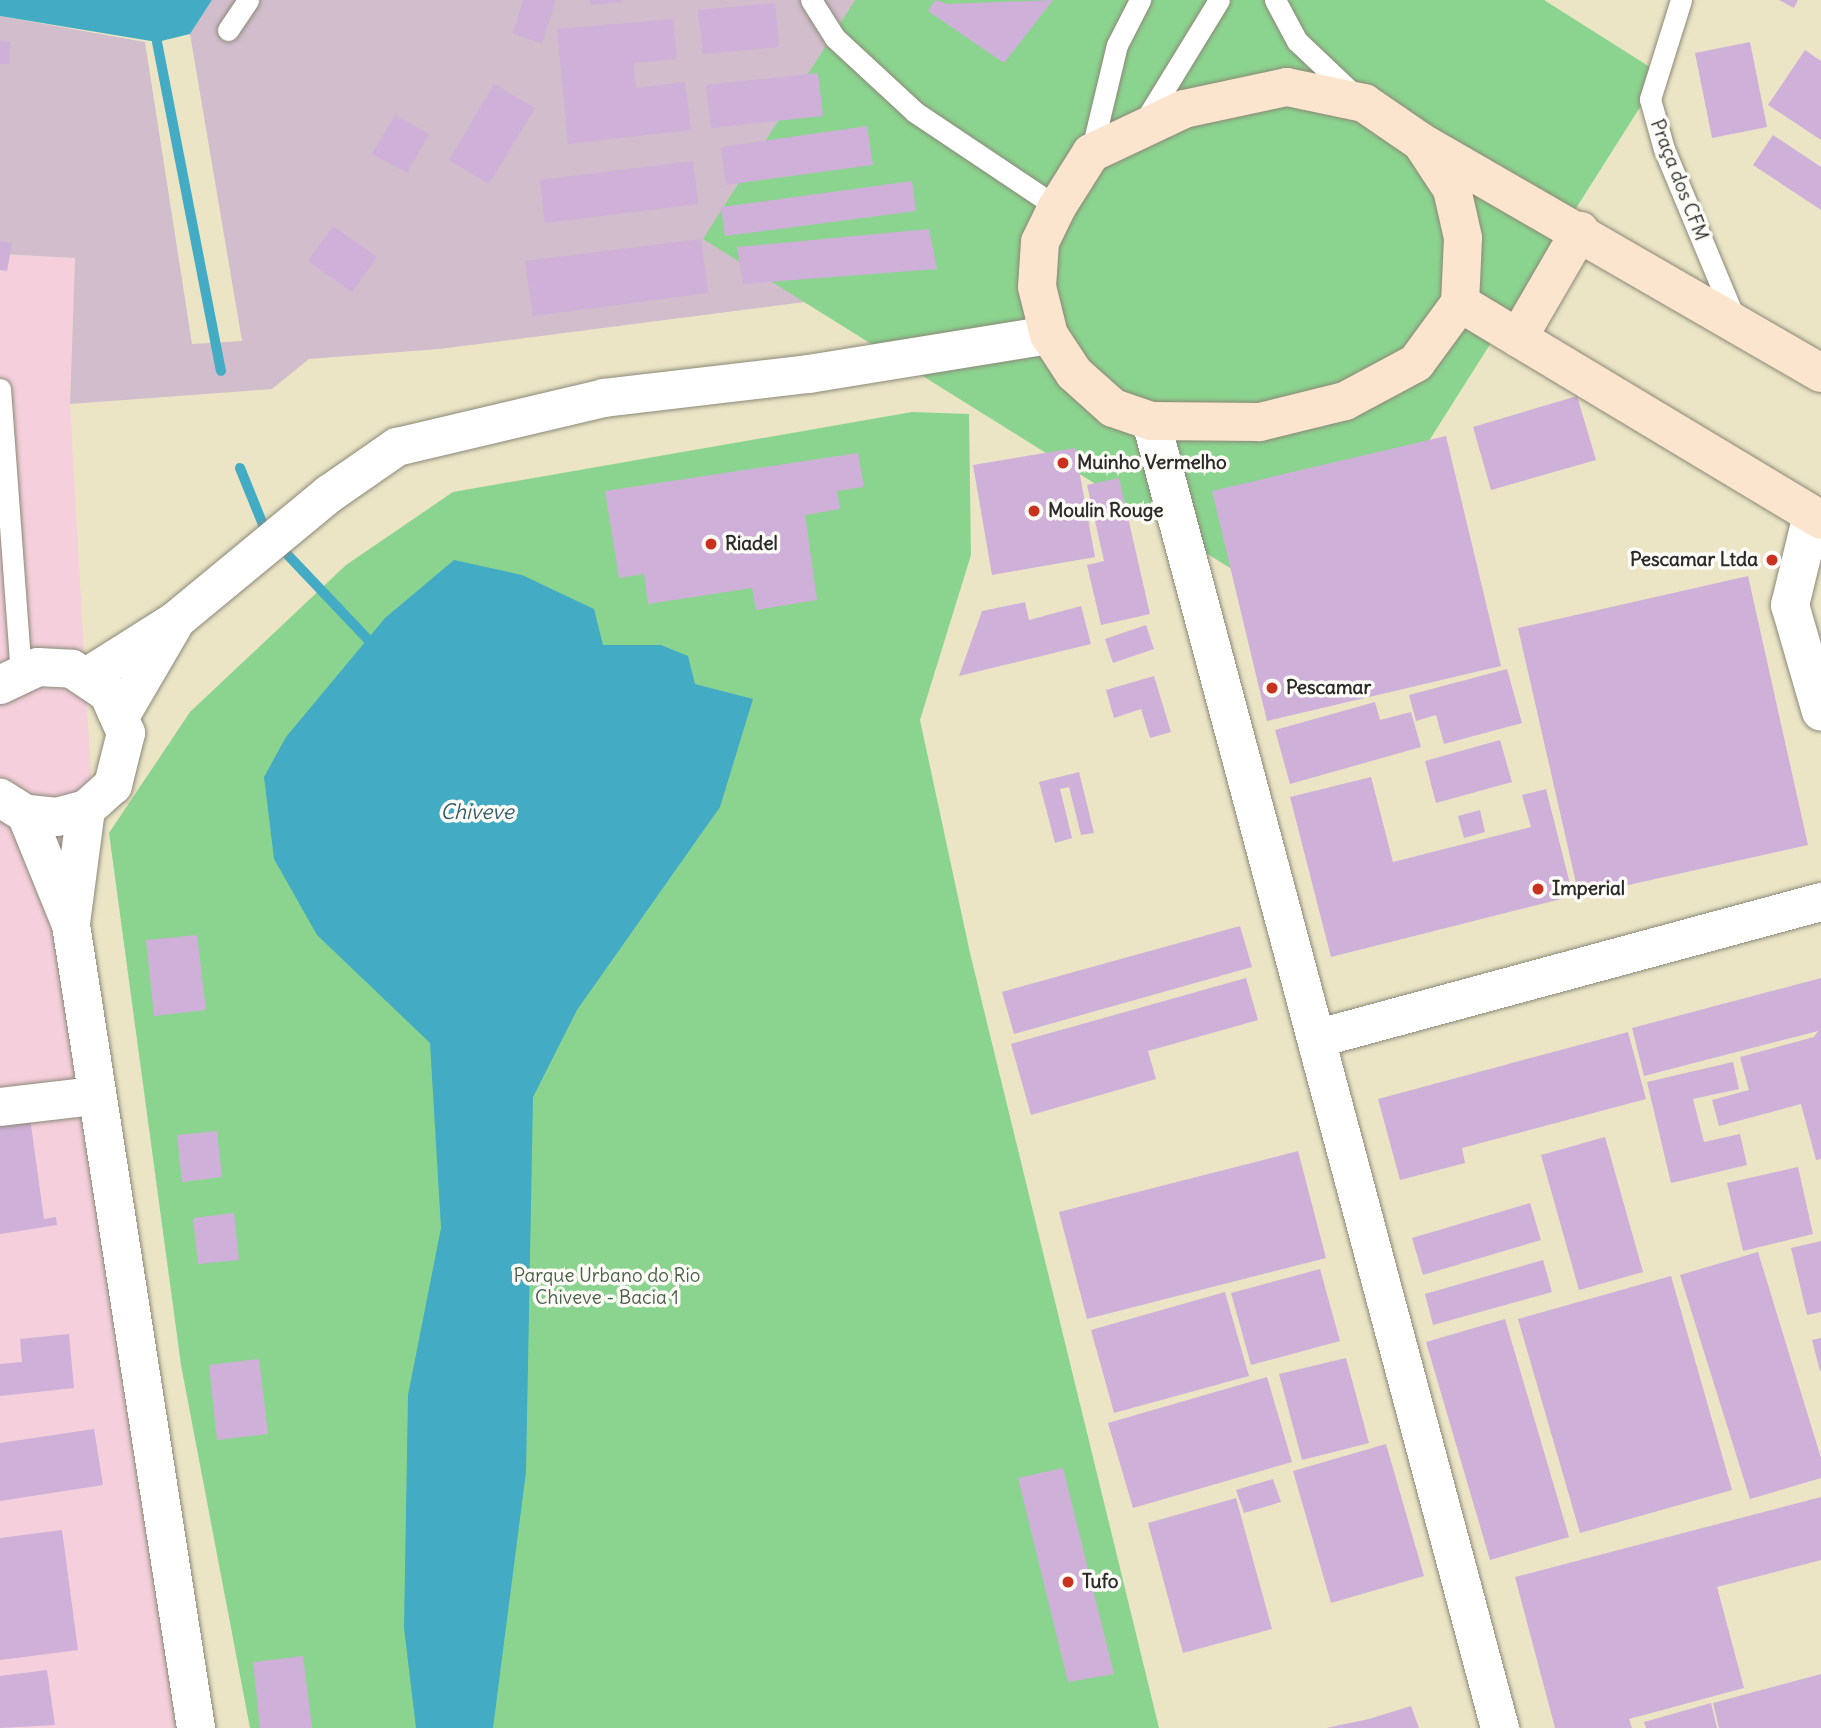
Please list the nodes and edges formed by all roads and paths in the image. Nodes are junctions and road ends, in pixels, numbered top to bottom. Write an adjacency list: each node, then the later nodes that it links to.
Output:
1 (248, 0): 7 (lane)
2 (811, 0): 12 (lane)
3 (1140, 0): 11 (lane)
4 (1219, 0): 9 (lane)
5 (1275, 0): 8 (lane)
6 (1681, 0): 15 (lane, Praça dos CFM)
7 (228, 30)
8 (1364, 103): 9 (street); 10 (street)
9 (1139, 130): 11 (street)
10 (1421, 142): 13 (street); 14 (street)
11 (1091, 153): 12 (street)
12 (1057, 207): 16 (street)
13 (1580, 231): 15 (street); 17 (street)
14 (1460, 303): 17 (street); 20 (street)
15 (1734, 317): 18 (street)
16 (1049, 335): 20 (street); 22 (street)
17 (1518, 338): 21 (street)
18 (1821, 373)
19 (0, 389): 24 (lane)
20 (1151, 421): 31 (street)
21 (1817, 517): 25 (street)
22 (175, 621): 23 (street); 26 (street)
23 (88, 676): 24 (street); 26 (street)
24 (11, 678)
25 (1821, 712)
26 (121, 715): 28 (street)
27 (13, 806): 28 (street); 30 (street)
28 (86, 809): 30 (street)
29 (1821, 902): 31 (street)
30 (71, 925): 32 (street)
31 (1319, 1038): 35 (street)
32 (93, 1096): 33 (street); 34 (street)
33 (0, 1107)
34 (196, 1728)
35 (1500, 1728)

